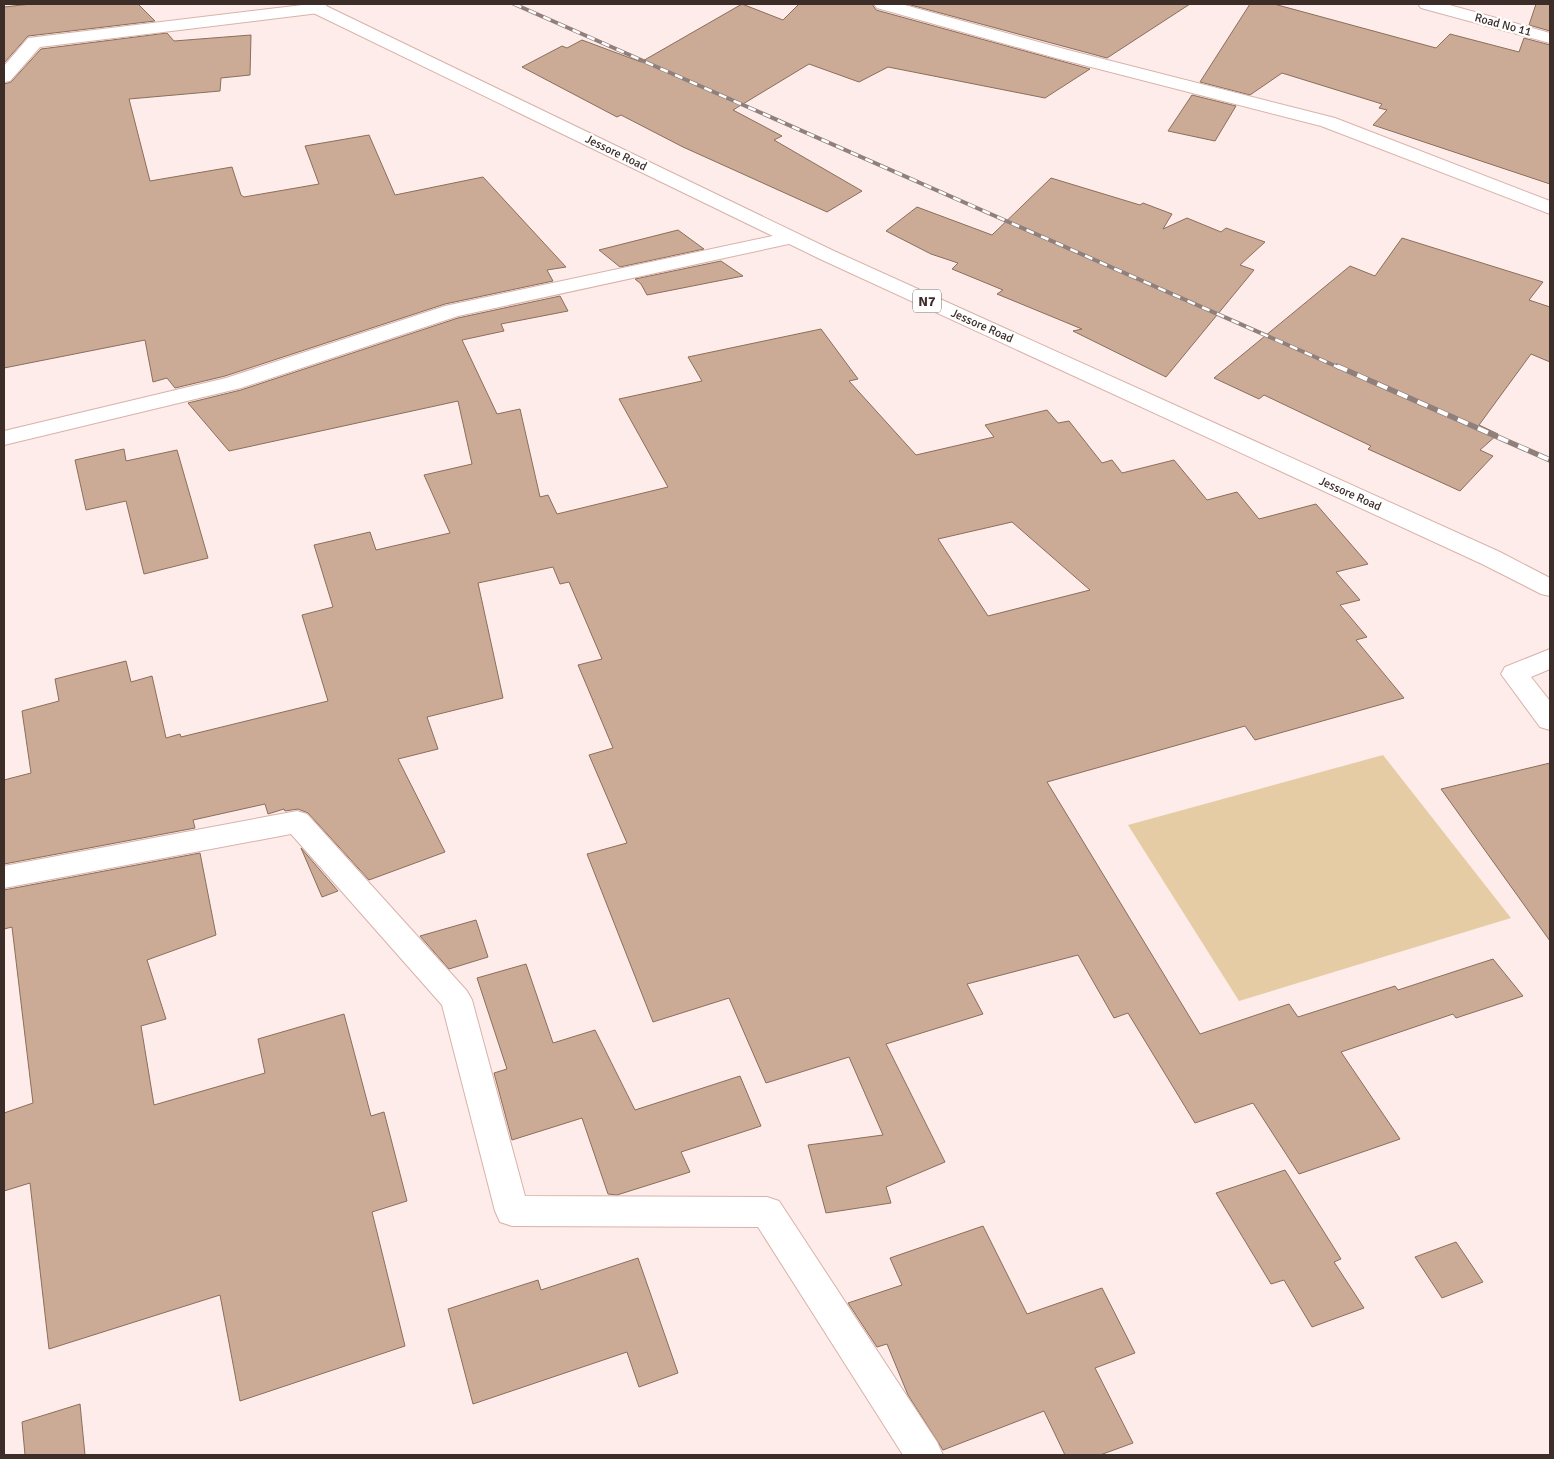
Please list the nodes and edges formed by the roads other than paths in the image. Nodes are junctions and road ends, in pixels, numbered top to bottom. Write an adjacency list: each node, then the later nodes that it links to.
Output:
1 (883, 4): 6 (main road)
2 (1427, 4): 4 (main road, Road No 11)
3 (314, 6): 5 (main road); 7 (main road, Jessore Road / N7)
4 (1550, 38)
5 (4, 77)
6 (1550, 208)
7 (790, 238): 8 (main road); 9 (main road, Jessore Road / N7)
8 (4, 438)
9 (1550, 588)
10 (1550, 658): 11 (main road)
11 (1550, 720)
12 (4, 877): 13 (main road)
13 (924, 1455)

